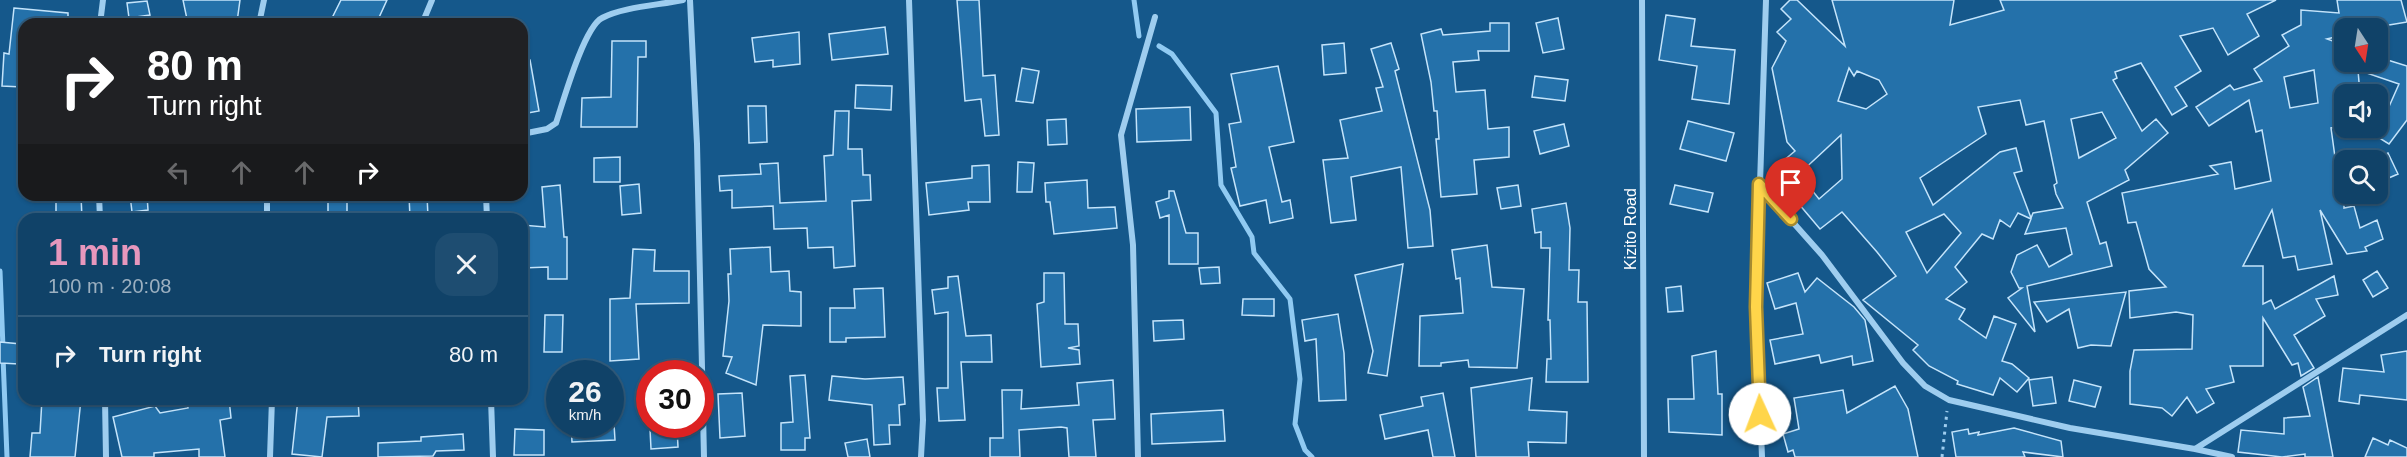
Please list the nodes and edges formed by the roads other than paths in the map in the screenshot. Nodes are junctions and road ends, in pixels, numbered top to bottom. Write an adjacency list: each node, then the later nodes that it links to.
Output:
1 (103, 0): 10 (street)
2 (264, 0): 11 (street)
3 (432, 0): 12 (street)
4 (683, 0): 13 (street)
5 (690, 0): 23 (street)
6 (909, 0): 24 (street)
7 (1642, 0): 26 (street, Kizito Road)
8 (1766, 0): 14 (street)
9 (1155, 17): 25 (street)
10 (101, 18)
11 (261, 18)
12 (424, 18)
13 (528, 133)
14 (1759, 184): 19 (street); 27 (street)
15 (2407, 315): 19 (street)
16 (105, 405): 20 (street)
17 (272, 405): 21 (street)
18 (491, 405): 22 (street)
19 (2195, 449): 28 (street)
20 (106, 457)
21 (270, 457)
22 (493, 457)
23 (704, 457)
24 (921, 457)
25 (1138, 457)
26 (1644, 457)
27 (1762, 457)
28 (2232, 457)

